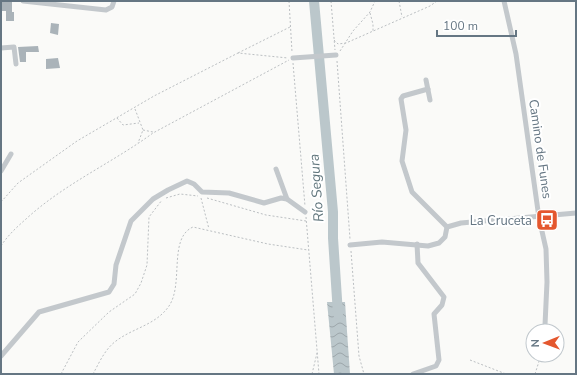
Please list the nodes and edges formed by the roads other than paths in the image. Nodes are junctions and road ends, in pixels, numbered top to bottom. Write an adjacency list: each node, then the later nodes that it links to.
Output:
1 (23, 1): 2 (street)
2 (114, 1)
3 (504, 1): 17 (street, Camino de Funes)
4 (1, 48): 7 (street)
5 (336, 56): 6 (street)
6 (293, 58)
7 (16, 64)
8 (426, 80): 9 (street)
9 (428, 88): 10 (street); 18 (street)
10 (430, 100)
11 (12, 154): 13 (street)
12 (276, 169): 14 (street)
13 (1, 171)
14 (287, 199): 15 (street); 22 (street)
15 (305, 212)
16 (576, 213): 17 (street)
17 (539, 218): 18 (street); 21 (street, Camino de Funes)
18 (447, 227): 19 (street)
19 (417, 244): 20 (street); 23 (street)
20 (350, 245)
21 (545, 323)
22 (1, 356)
23 (413, 374)

